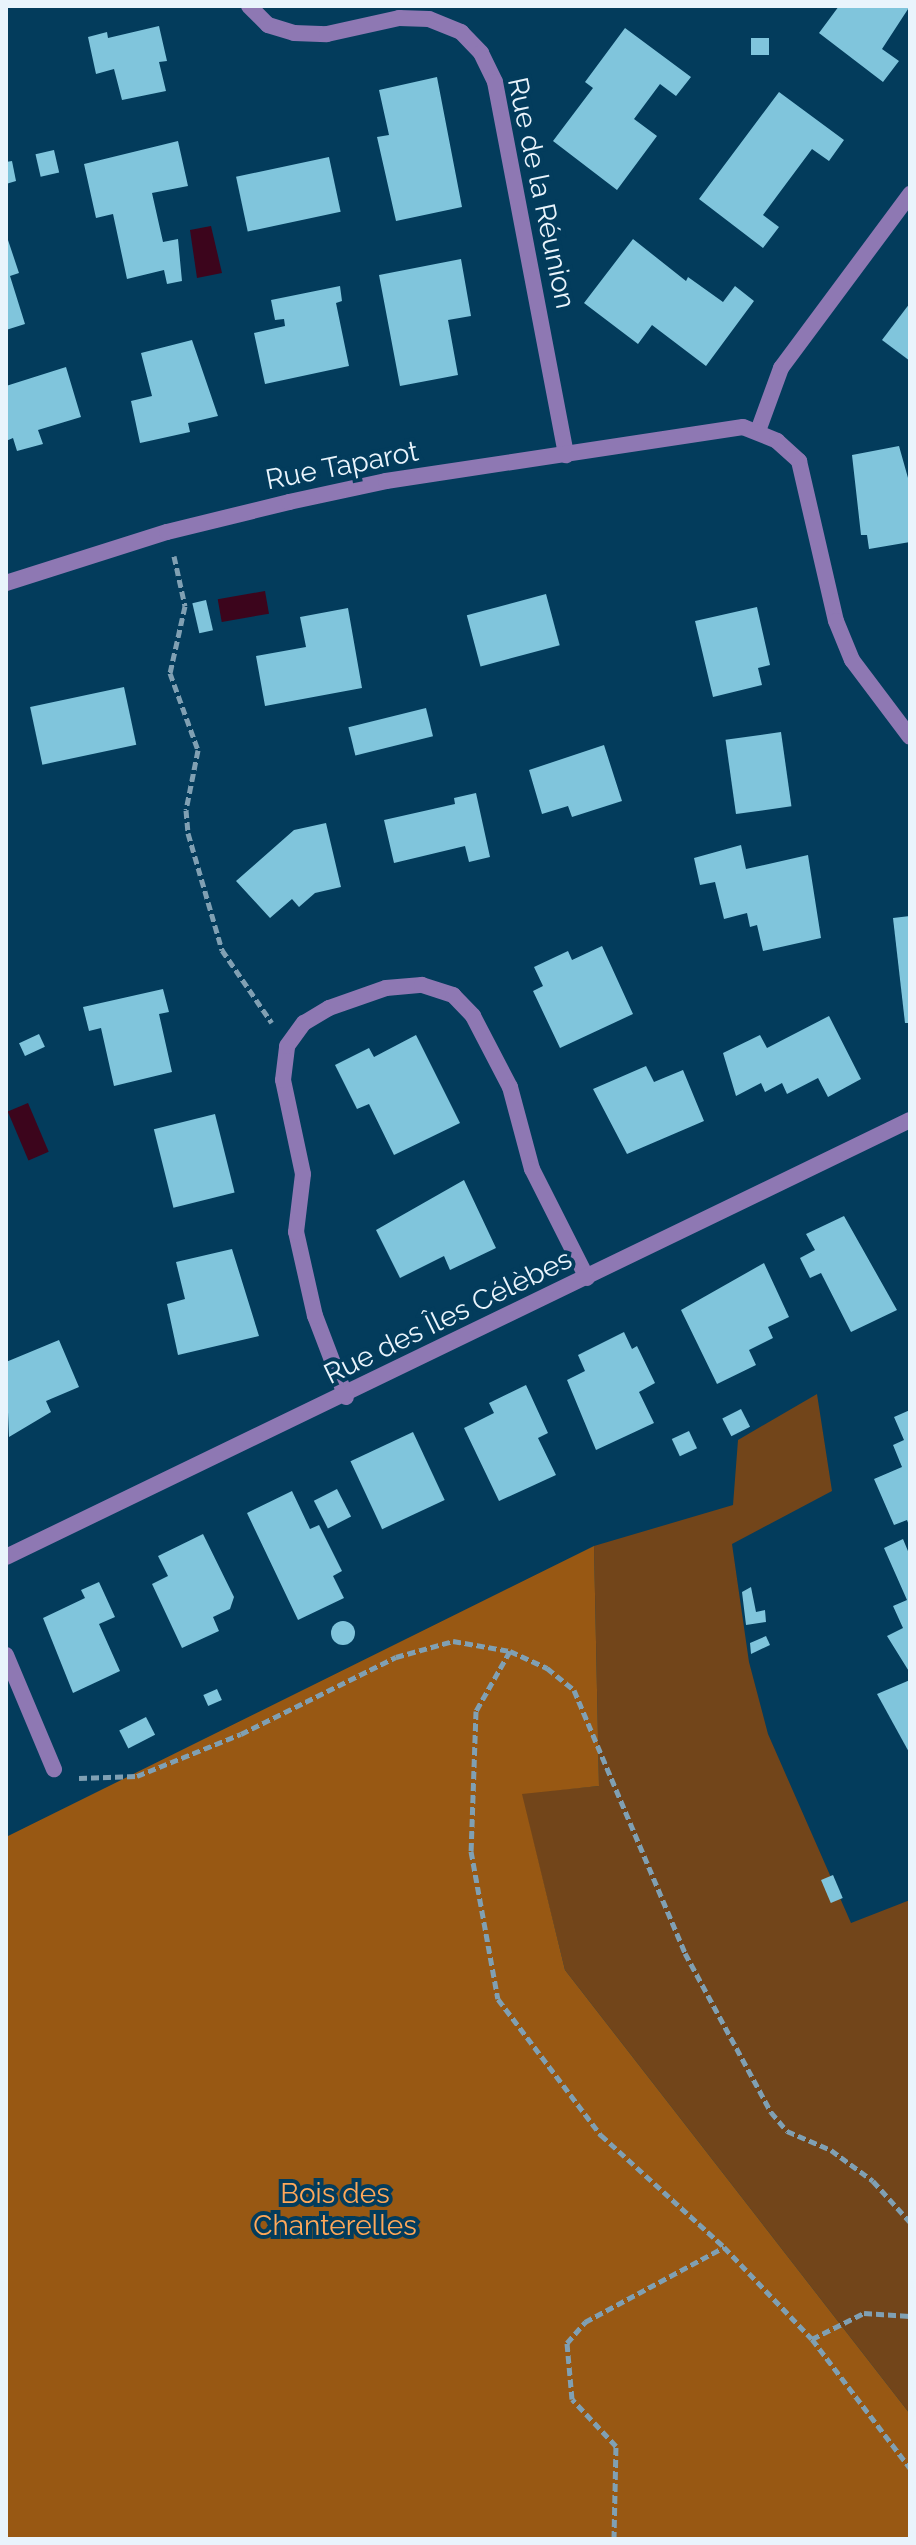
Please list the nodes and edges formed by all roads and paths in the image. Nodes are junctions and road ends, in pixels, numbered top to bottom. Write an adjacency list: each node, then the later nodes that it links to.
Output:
1 (249, 6): 4 (street, Rue de la Réunion)
2 (910, 194): 3 (street)
3 (758, 431): 4 (street, Rue Taparot); 7 (street)
4 (566, 455): 5 (street, Rue Taparot)
5 (167, 532): 6 (street, Rue Taparot); 8 (path)
6 (6, 583)
7 (910, 737)
8 (287, 1046): 10 (street); 11 (street)
9 (910, 1120): 10 (street, Rue des Îles Célèbes)
10 (587, 1278): 11 (street, Rue des Îles Célèbes)
11 (346, 1397): 12 (street, Rue des Îles Célèbes)
12 (6, 1557)
13 (510, 1651): 15 (path); 16 (path); 17 (path)
14 (6, 1655): 15 (street)
15 (54, 1769)
16 (910, 2222)
17 (724, 2247): 19 (path); 21 (path)
18 (910, 2316): 19 (path)
19 (812, 2339): 20 (path)
20 (910, 2468)
21 (614, 2539)

